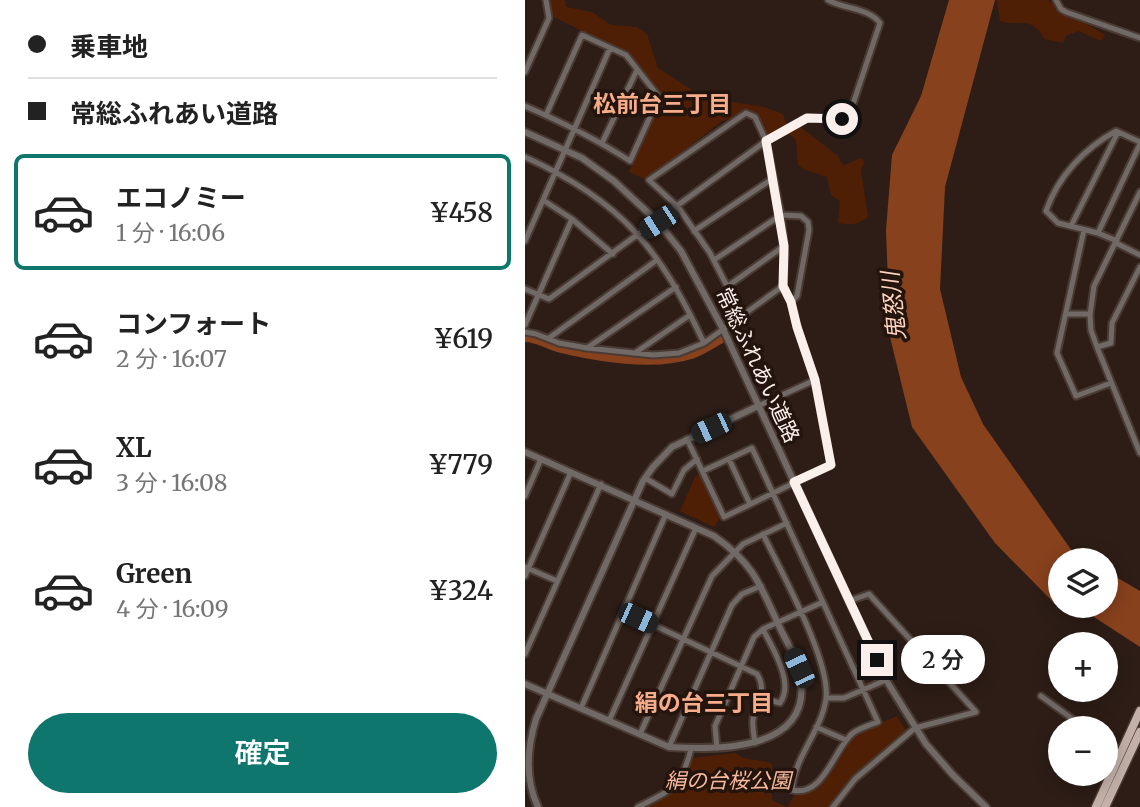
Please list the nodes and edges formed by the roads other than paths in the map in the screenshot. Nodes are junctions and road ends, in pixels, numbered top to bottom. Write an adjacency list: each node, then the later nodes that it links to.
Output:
1 (546, 0): 7 (street)
2 (828, 0): 13 (street)
3 (1056, 0): 4 (street)
4 (1140, 38)
5 (610, 48): 6 (street); 9 (street); 10 (street)
6 (637, 70): 14 (street); 14 (street)
7 (525, 72)
8 (525, 106): 9 (street)
9 (547, 115): 10 (street)
10 (575, 128): 14 (street); 16 (street)
11 (525, 132): 16 (street, 常総ふれあい道路)
12 (1118, 132): 15 (street); 26 (street); 26 (street)
13 (766, 141): 19 (street); 22 (street); 22 (street)
14 (602, 143)
15 (1140, 143): 29 (street)
16 (565, 150): 18 (street); 25 (street, 常総ふれあい道路)
17 (526, 160): 18 (street)
18 (556, 171): 21 (street); 30 (street)
19 (772, 179): 23 (street); 28 (street)
20 (1140, 192): 32 (street)
21 (543, 200): 24 (street); 31 (street)
22 (678, 207): 25 (street); 28 (street)
23 (781, 215): 33 (street); 37 (street); 44 (street)
24 (572, 219): 34 (street); 43 (street)
25 (658, 222): 30 (street); 50 (street, 常総ふれあい道路)
26 (1071, 226): 27 (street)
27 (1084, 230): 29 (street); 45 (street)
28 (694, 231): 37 (street)
29 (1098, 233): 32 (street)
30 (639, 234): 34 (street); 36 (street)
31 (525, 241)
32 (1116, 242): 35 (street); 46 (street)
33 (784, 246): 39 (street); 40 (street)
34 (613, 254): 43 (street)
35 (1140, 255)
36 (657, 260): 41 (street); 52 (street)
37 (715, 260): 39 (street)
38 (1140, 267): 54 (street)
39 (728, 286): 48 (street)
40 (783, 286): 44 (street); 48 (street)
41 (676, 287): 47 (street); 55 (street)
42 (525, 289): 43 (street)
43 (538, 295): 49 (street)
44 (791, 302): 57 (street)
45 (1066, 314): 46 (street); 58 (street)
46 (1090, 314): 54 (street)
47 (690, 315): 53 (street); 56 (street)
48 (742, 315): 50 (street)
49 (525, 325)
50 (723, 329): 53 (street); 59 (street, 常総ふれあい道路)
51 (525, 332): 52 (street)
52 (549, 338): 55 (street)
53 (704, 343): 56 (street)
54 (1097, 347): 58 (street)
55 (587, 348): 56 (street)
56 (635, 353)
57 (815, 380): 59 (street); 69 (street)
58 (1111, 383): 61 (street)
59 (758, 406): 60 (street); 69 (street, 常総ふれあい道路)
60 (687, 439): 64 (street); 68 (street)
61 (1139, 450)
62 (525, 452): 63 (street)
63 (541, 459): 67 (street); 72 (street)
64 (697, 459): 66 (street); 68 (street)
65 (729, 459): 66 (street); 71 (street); 74 (street)
66 (703, 471): 74 (street)
67 (571, 472): 70 (street); 80 (street)
68 (645, 478): 73 (street)
69 (794, 482): 71 (street); 84 (street, 常総ふれあい道路)
70 (601, 484): 73 (street); 82 (street)
71 (774, 493): 74 (street); 76 (street)
72 (525, 496)
73 (633, 500): 75 (street); 98 (street)
74 (750, 504)
75 (666, 514): 77 (street); 86 (street)
76 (787, 523): 78 (street); 85 (street)
77 (696, 528): 79 (street); 89 (street)
78 (763, 534): 79 (street); 87 (street)
79 (736, 551): 83 (street); 91 (street)
80 (527, 568): 81 (street); 82 (street)
81 (525, 576)
82 (557, 581): 93 (street)
83 (761, 586): 88 (street); 92 (street)
84 (849, 601): 95 (street, 常総ふれあい道路); 107 (street)
85 (823, 602): 87 (street); 97 (street)
86 (624, 611): 89 (street); 102 (street)
87 (800, 612): 88 (street); 101 (street)
88 (778, 622): 90 (street); 111 (street)
89 (653, 624): 91 (street); 105 (street)
90 (763, 629): 94 (street); 100 (street)
91 (682, 639): 92 (street); 109 (street)
92 (711, 653): 94 (street); 112 (street)
93 (525, 654)
94 (741, 665): 100 (street); 114 (street)
95 (886, 680): 97 (street); 107 (street, 常総ふれあい道路)
96 (525, 684): 98 (street)
97 (865, 690): 101 (street); 110 (street)
98 (547, 693): 102 (street); 117 (street)
99 (1041, 696): 104 (street)
100 (762, 698): 111 (street)
101 (826, 698): 106 (street)
102 (581, 708): 105 (street)
103 (1140, 711): 116 (main road)
104 (1068, 716)
105 (609, 721): 109 (street)
106 (816, 727): 110 (street); 110 (street)
107 (915, 728): 120 (street); 121 (street, 常総ふれあい道路)
108 (1140, 732): 116 (main road)
109 (640, 734): 112 (street)
110 (846, 740)
111 (755, 743): 114 (street)
112 (669, 747): 113 (street)
113 (691, 748): 114 (street); 119 (street)
114 (717, 748)
115 (1118, 748): 116 (street)
116 (1124, 750): 122 (main road); 123 (main road)
117 (527, 761): 118 (street)
118 (538, 807)
119 (638, 807)
120 (833, 807)
121 (986, 807)
122 (1096, 807)
123 (1105, 807)

